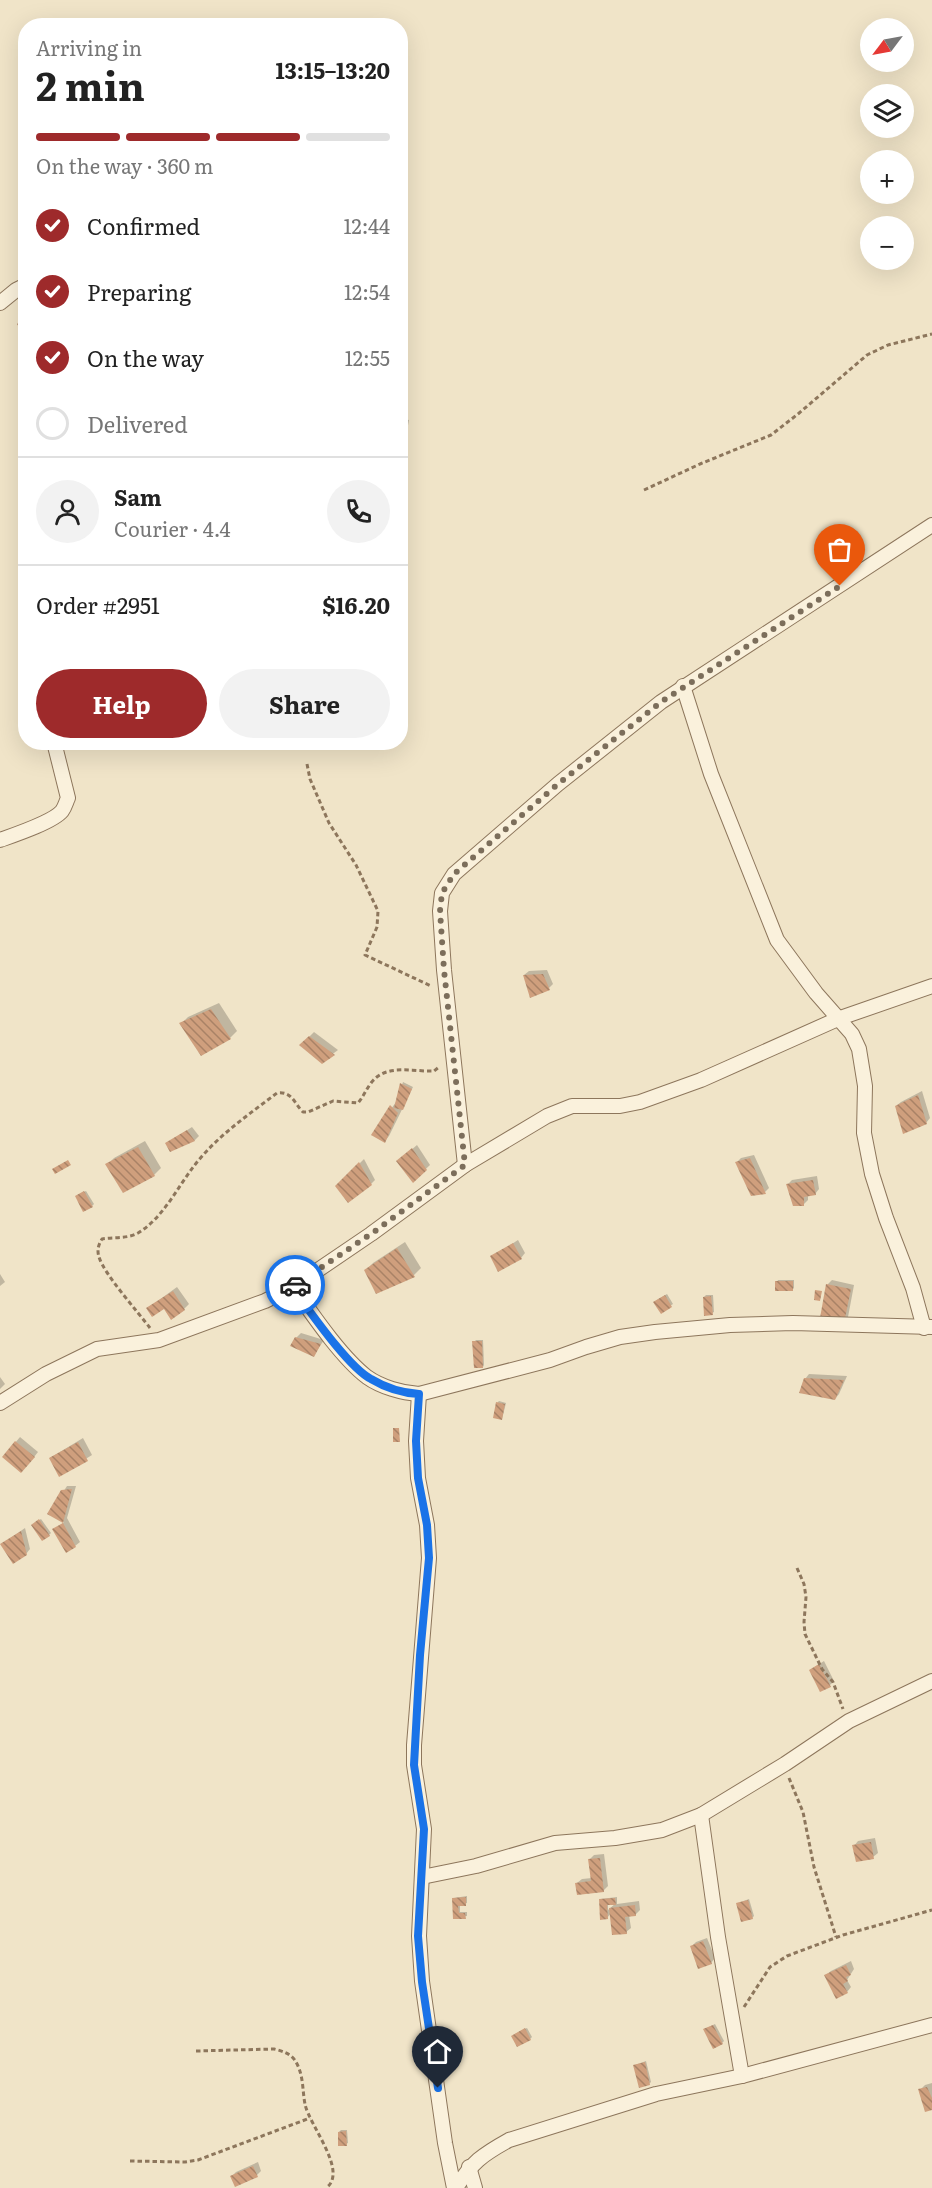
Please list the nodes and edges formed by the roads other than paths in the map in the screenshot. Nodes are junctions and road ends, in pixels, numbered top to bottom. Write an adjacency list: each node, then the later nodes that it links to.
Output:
1 (18, 289): 2 (street)
2 (0, 303)
3 (932, 525): 4 (street)
4 (683, 687): 8 (street); 9 (street)
5 (56, 750): 6 (street)
6 (0, 840)
7 (932, 986): 8 (street)
8 (840, 1018): 9 (street); 11 (street)
9 (465, 1165): 10 (street)
10 (292, 1287): 12 (street); 13 (street)
11 (928, 1327): 12 (street)
12 (419, 1394): 16 (street)
13 (0, 1403)
14 (932, 1681): 15 (street)
15 (701, 1815): 16 (street); 18 (street)
16 (422, 1877): 20 (street)
17 (932, 2025): 18 (street)
18 (742, 2076): 19 (street)
19 (469, 2167): 20 (street); 21 (street)
20 (455, 2188)
21 (475, 2188)

